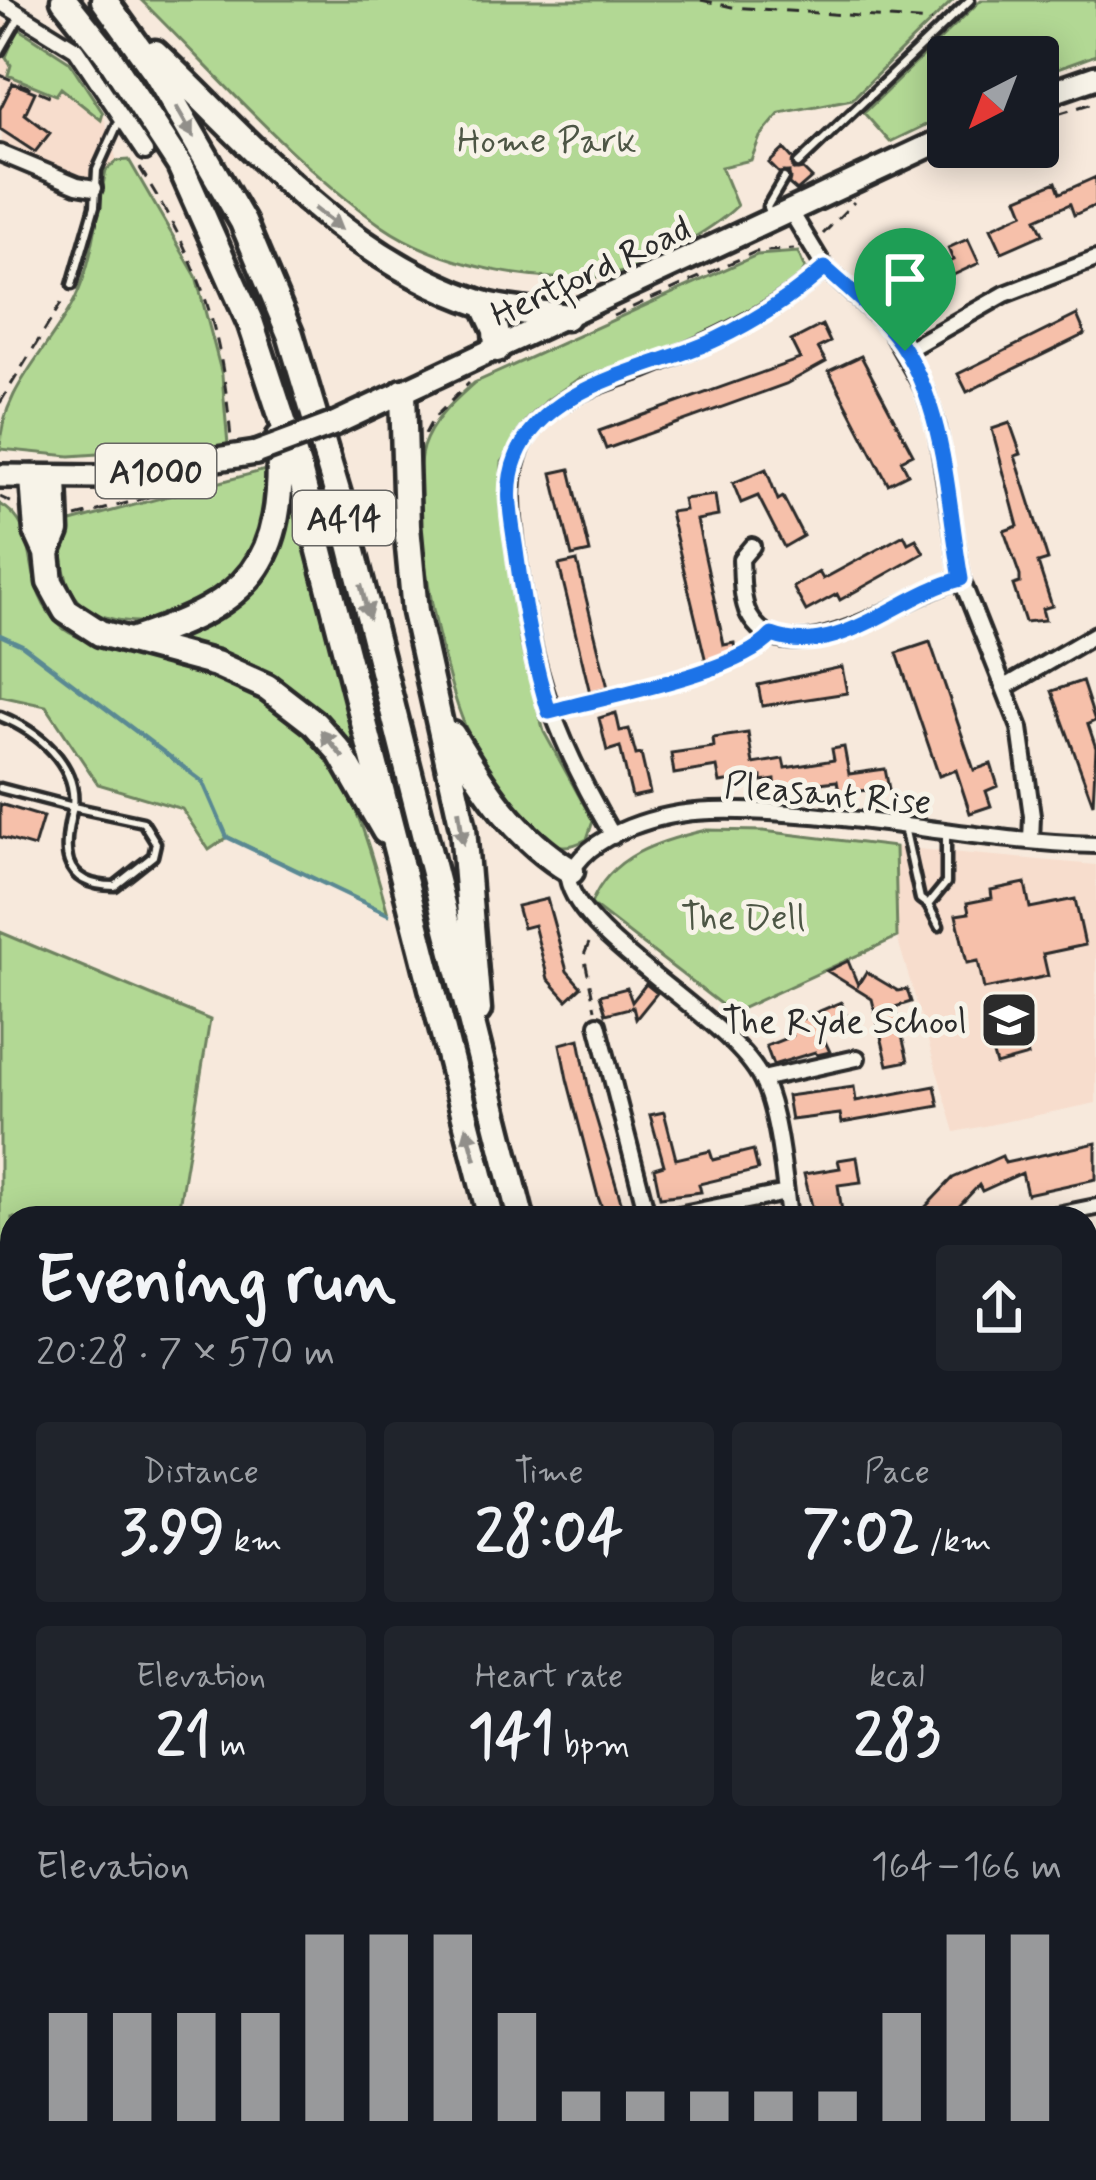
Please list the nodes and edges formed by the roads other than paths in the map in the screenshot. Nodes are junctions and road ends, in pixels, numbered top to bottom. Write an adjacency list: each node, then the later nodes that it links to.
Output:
1 (64, 0): 27 (highway, A414)
2 (104, 0): 5 (highway, A414)
3 (970, 0): 14 (lane)
4 (9, 8): 6 (lane); 9 (street)
5 (123, 22): 22 (highway, A414, one-way to 22); 49 (highway, A414, one-way to 49)
6 (0, 51)
7 (1096, 77): 8 (main road)
8 (1059, 90)
9 (122, 116): 10 (street); 15 (lane)
10 (137, 152)
11 (0, 153): 17 (street)
12 (927, 156): 18 (main road, Hertford Road / A1000)
13 (88, 161): 15 (lane)
14 (798, 164)
15 (99, 165): 17 (lane)
16 (784, 178): 18 (lane)
17 (94, 188): 21 (lane)
18 (781, 217): 20 (street); 23 (main road, Hertford Road / A1000)
19 (1096, 259): 25 (street)
20 (825, 268): 25 (street); 41 (street)
21 (72, 285)
22 (484, 304): 23 (highway, A414); 24 (highway)
23 (566, 317): 24 (main road, Hertford Road / A1000)
24 (497, 350): 26 (main road, Hertford Road / A1000)
25 (905, 351): 31 (street)
26 (403, 392): 29 (main road, Hertford Road / A1000, bridge); 35 (highway, A414)
27 (277, 399): 33 (highway, A414); 43 (highway, A414)
28 (0, 476): 29 (main road, A1000)
29 (44, 478): 33 (highway, A414)
30 (752, 546): 31 (street)
31 (961, 579): 34 (street)
32 (1096, 634): 34 (street)
33 (134, 640): 43 (highway, A414, one-way to 33)
34 (1007, 686): 42 (street)
35 (439, 712): 45 (highway); 49 (highway, A414, one-way to 49)
36 (0, 716): 38 (lane)
37 (0, 788): 38 (lane)
38 (73, 807): 38 (lane)
39 (904, 827): 40 (street, Pleasant Rise); 41 (street, Pleasant Rise); 46 (lane)
40 (946, 832): 42 (street, Pleasant Rise); 46 (lane)
41 (613, 836): 45 (street, Pleasant Rise)
42 (1031, 841): 44 (street, Pleasant Rise)
43 (393, 842): 53 (highway, A414, one-way to 43)
44 (1096, 845)
45 (571, 871): 51 (street)
46 (928, 904): 47 (lane)
47 (939, 926)
48 (598, 1024): 55 (street)
49 (478, 1049): 54 (highway, A414)
50 (857, 1058): 51 (street)
51 (762, 1079): 52 (street)
52 (786, 1193): 56 (street); 57 (street)
53 (488, 1206)
54 (517, 1206)
55 (645, 1206)
56 (722, 1206)
57 (788, 1206)

